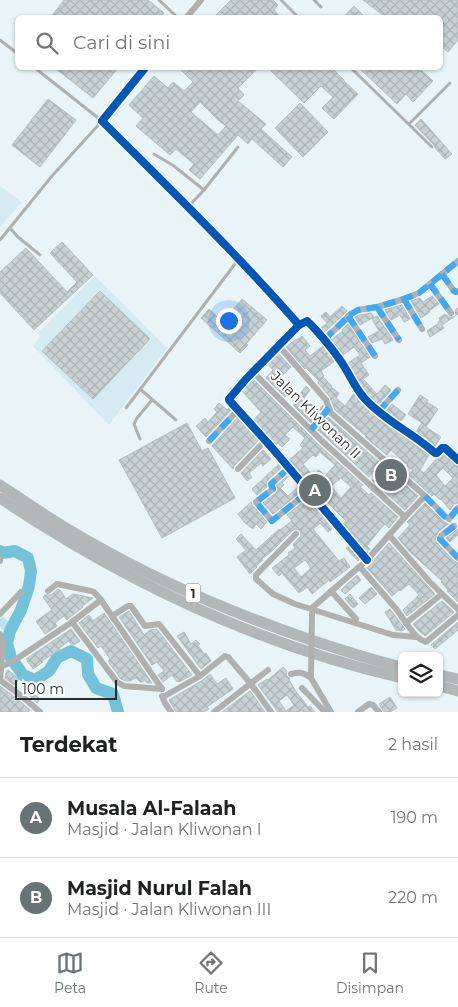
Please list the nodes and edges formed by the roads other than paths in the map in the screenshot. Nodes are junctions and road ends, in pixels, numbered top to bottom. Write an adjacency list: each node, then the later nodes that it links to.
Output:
1 (159, 0): 6 (lane)
2 (201, 0): 7 (street)
3 (281, 0): 8 (lane)
4 (314, 0): 5 (lane)
5 (321, 7)
6 (175, 15)
7 (188, 15)
8 (296, 15)
9 (0, 40): 10 (lane)
10 (15, 52)
11 (38, 70): 15 (lane)
12 (143, 70): 15 (street)
13 (353, 70): 16 (lane)
14 (450, 83): 16 (lane)
15 (102, 121): 21 (street); 22 (lane)
16 (409, 124): 18 (lane)
17 (238, 147): 20 (lane)
18 (432, 147)
19 (154, 154): 20 (lane)
20 (204, 190): 21 (lane)
21 (188, 206): 25 (street)
22 (10, 228): 23 (lane); 24 (lane)
23 (0, 240)
24 (40, 255)
25 (239, 260): 34 (street); 41 (lane)
26 (458, 261): 27 (street)
27 (442, 274): 28 (street); 29 (street)
28 (430, 284): 30 (street); 32 (street)
29 (458, 291)
30 (404, 299): 31 (street); 35 (street)
31 (377, 307): 33 (street); 37 (street)
32 (451, 313)
33 (348, 316): 36 (street); 39 (street)
34 (299, 325): 36 (street); 38 (street)
35 (422, 329)
36 (324, 340): 47 (street)
37 (399, 340)
38 (279, 346): 40 (street); 45 (street)
39 (375, 356)
40 (253, 372): 46 (street); 49 (street, Jalan Kliwonan II)
41 (140, 389): 43 (lane); 44 (lane)
42 (398, 390): 47 (street)
43 (152, 400): 48 (lane); 50 (lane)
44 (126, 408)
45 (329, 408): 49 (street); 58 (street)
46 (238, 410): 51 (street); 52 (street)
47 (378, 412): 53 (street)
48 (176, 420)
49 (311, 430): 61 (street, Jalan Kliwonan II)
50 (140, 439)
51 (265, 441): 54 (street); 55 (street)
52 (209, 442)
53 (458, 460)
54 (289, 468): 57 (street); 57 (street)
55 (238, 469)
56 (0, 485): 87 (highway, 1)
57 (309, 492): 67 (street)
58 (425, 496): 61 (street); 62 (street)
59 (0, 498): 93 (highway, 1)
60 (458, 508): 62 (street)
61 (405, 517): 65 (street)
62 (449, 519): 63 (street)
63 (456, 528): 66 (street)
64 (296, 534): 76 (street)
65 (389, 535): 67 (street); 72 (street)
66 (458, 558)
67 (367, 560): 68 (street)
68 (360, 567): 70 (street); 83 (street)
69 (48, 590): 73 (street)
70 (331, 591): 74 (street); 76 (street)
71 (21, 592): 77 (street)
72 (442, 594): 75 (street); 83 (street)
73 (101, 600): 79 (street); 82 (street)
74 (347, 609): 80 (street); 81 (street)
75 (458, 609)
76 (312, 611): 80 (street); 90 (street, bridge)
77 (0, 614)
78 (458, 615): 85 (street)
79 (112, 616): 91 (street); 99 (street)
80 (338, 617): 85 (street)
81 (356, 619)
82 (72, 622): 86 (street); 99 (street)
83 (406, 623): 85 (street)
84 (0, 634): 86 (street)
85 (416, 637)
86 (2, 666): 95 (street)
87 (398, 666)
88 (268, 670): 96 (street)
89 (291, 674): 90 (street)
90 (311, 675): 107 (street)
91 (200, 676): 96 (street); 101 (street)
92 (443, 676): 94 (highway)
93 (398, 677)
94 (458, 679)
95 (0, 681): 102 (street)
96 (251, 684): 104 (street); 105 (street)
97 (443, 687): 100 (highway)
98 (302, 688): 106 (street)
99 (162, 689): 101 (street)
100 (458, 691)
101 (163, 698): 103 (street)
102 (40, 712)
103 (171, 712)
104 (214, 712)
105 (271, 712)
106 (325, 712)
107 (331, 712)
108 (358, 712): 109 (street)
109 (379, 712)

